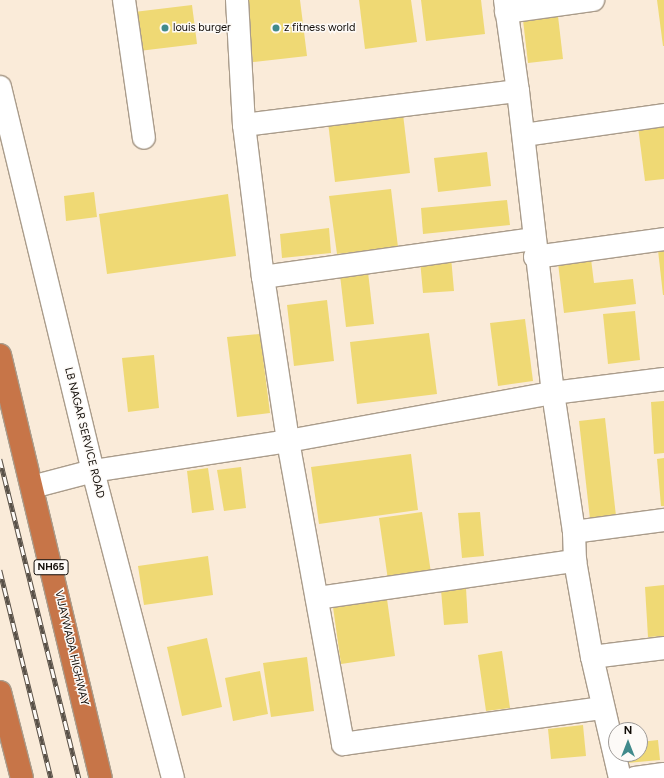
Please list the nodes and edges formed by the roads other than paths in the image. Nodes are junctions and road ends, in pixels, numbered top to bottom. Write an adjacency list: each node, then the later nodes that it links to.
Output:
1 (124, 0): 10 (street)
2 (237, 0): 8 (street)
3 (592, 0): 4 (street)
4 (506, 6): 6 (street)
5 (0, 87): 18 (street, LB NAGAR SERVICE ROAD)
6 (518, 91): 8 (street); 9 (street)
7 (664, 116): 9 (street)
8 (244, 125): 13 (street)
9 (524, 135): 12 (street)
10 (144, 138)
11 (664, 239): 12 (street)
12 (535, 248): 13 (street); 16 (street)
13 (263, 277): 17 (street)
14 (0, 355): 19 (highway, VIJAYWADA HIGHWAY / NH65)
15 (664, 379): 16 (street)
16 (553, 393): 17 (street); 21 (street)
17 (288, 441): 18 (street); 23 (street)
18 (92, 471): 19 (street); 31 (street, LB NAGAR SERVICE ROAD)
19 (32, 487): 30 (highway, VIJAYWADA HIGHWAY / NH65)
20 (664, 520): 21 (street)
21 (574, 532): 22 (street)
22 (575, 561): 23 (street); 25 (street)
23 (317, 598): 27 (street)
24 (664, 648): 25 (street)
25 (592, 657): 27 (street)
26 (0, 692): 29 (highway)
27 (603, 708): 32 (street)
28 (664, 774): 33 (street)
29 (22, 778)
30 (102, 778)
31 (173, 778)
32 (620, 778)
33 (635, 778)

